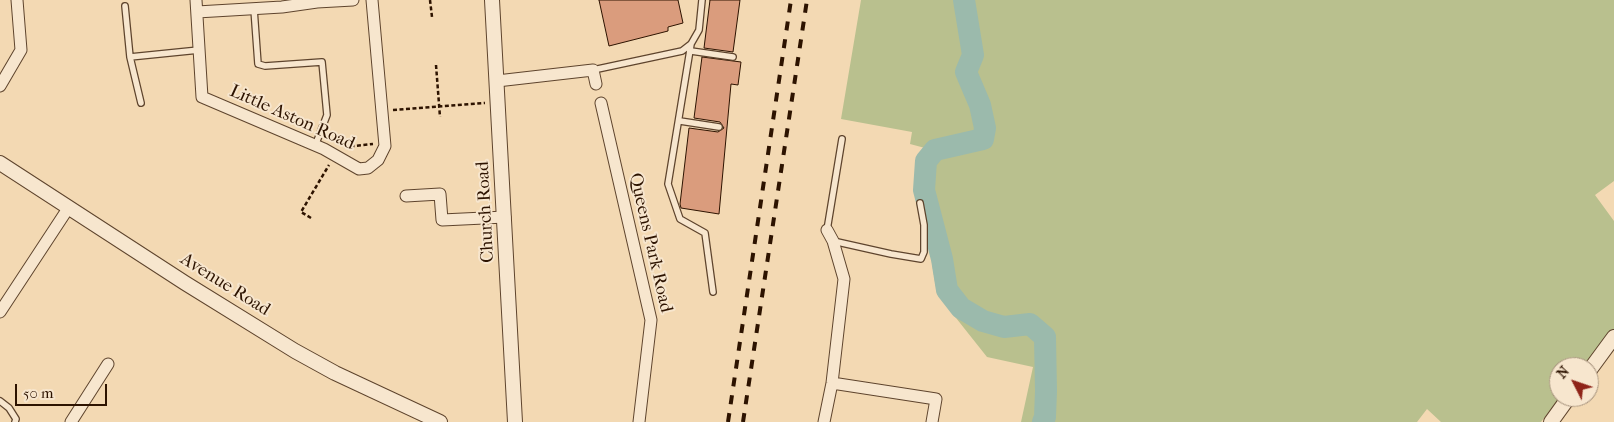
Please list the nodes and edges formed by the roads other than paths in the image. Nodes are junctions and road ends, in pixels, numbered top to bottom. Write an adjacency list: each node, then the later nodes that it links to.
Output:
1 (17, 0): 19 (street)
2 (196, 0): 10 (street)
3 (352, 0): 7 (street)
4 (372, 0): 25 (street, Little Aston Road)
5 (492, 0): 17 (street, Church Road)
6 (702, 0): 11 (lane)
7 (317, 1): 9 (street)
8 (125, 6): 14 (lane)
9 (257, 6): 10 (street); 25 (lane)
10 (197, 12): 12 (street)
11 (692, 44): 13 (lane); 16 (lane)
12 (199, 50): 14 (lane); 25 (street, Little Aston Road)
13 (691, 51): 15 (lane); 22 (lane)
14 (130, 57): 20 (lane)
15 (733, 57)
16 (593, 70): 17 (street); 18 (street)
17 (497, 80): 30 (street, Church Road)
18 (596, 84)
19 (0, 86)
20 (141, 103)
21 (601, 103): 45 (street, Queens Park Road)
22 (680, 121): 23 (lane); 33 (lane)
23 (719, 127)
24 (842, 139): 31 (lane)
25 (320, 147)
26 (0, 163): 29 (street, Avenue Road)
27 (406, 196): 30 (street)
28 (920, 203): 32 (lane)
29 (70, 207): 34 (street); 43 (street, Avenue Road)
30 (505, 217): 44 (street, Church Road)
31 (827, 230): 32 (street)
32 (833, 241): 38 (street)
33 (713, 292)
34 (0, 312)
35 (1614, 337): 36 (street)
36 (1599, 357)
37 (108, 364): 42 (street)
38 (832, 383): 46 (street); 47 (street)
39 (0, 401): 41 (lane)
40 (1562, 407): 48 (street)
41 (15, 422)
42 (71, 422)
43 (440, 422)
44 (515, 422)
45 (639, 422)
46 (824, 422)
47 (932, 422)
48 (1551, 422)

